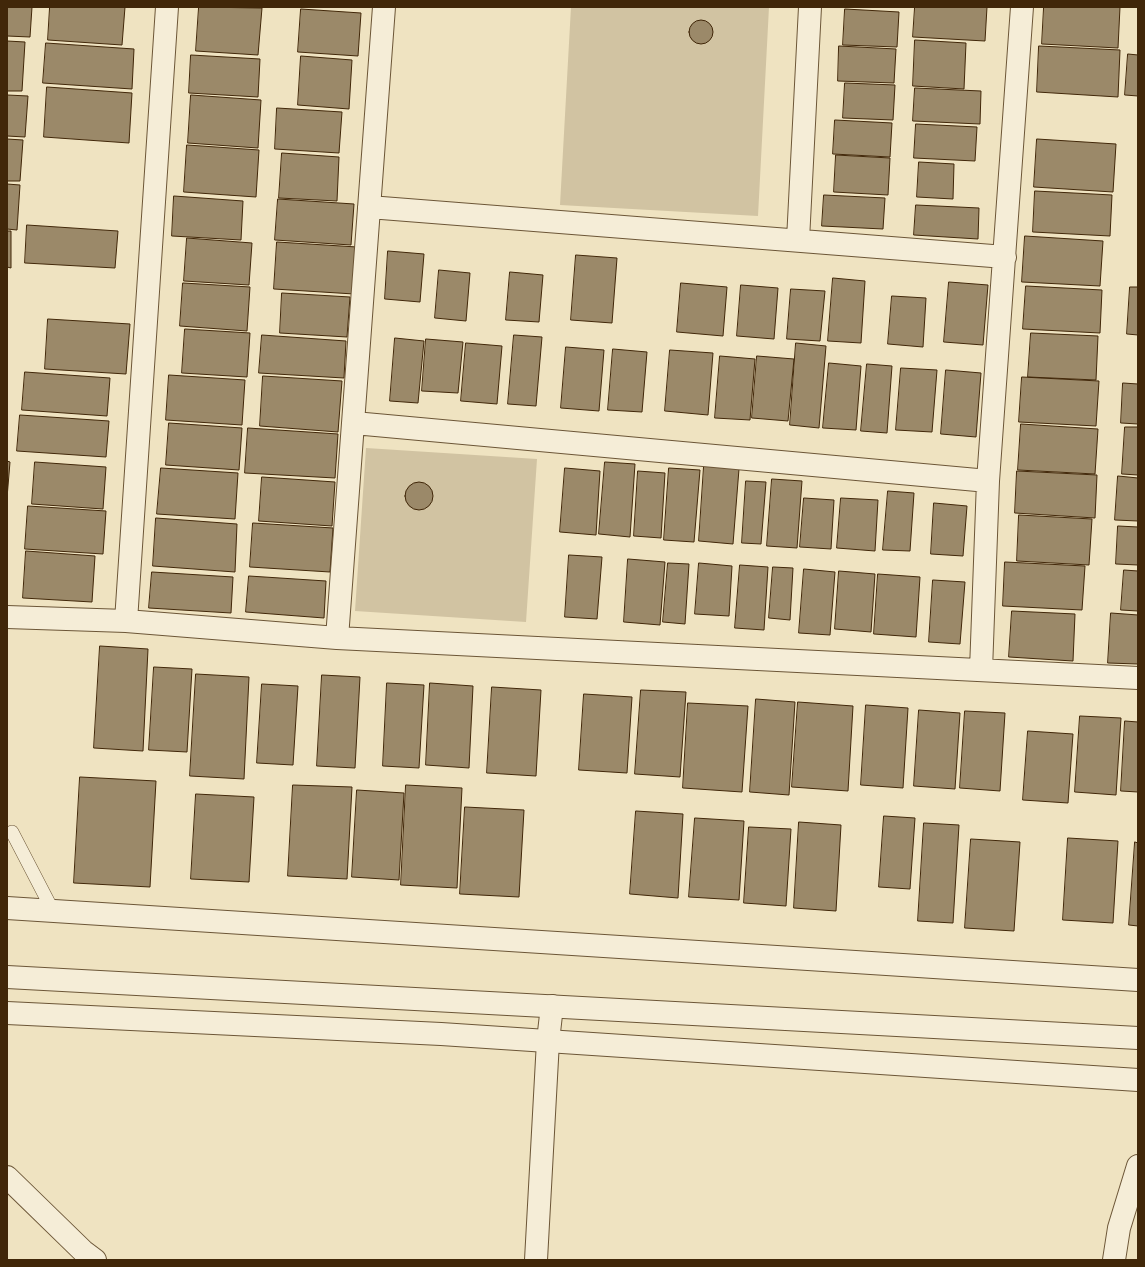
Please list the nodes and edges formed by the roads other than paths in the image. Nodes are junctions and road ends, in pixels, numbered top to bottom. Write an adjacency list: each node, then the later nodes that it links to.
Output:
1 (167, 7): 11 (street)
2 (384, 7): 5 (street)
3 (810, 7): 6 (street)
4 (1022, 7): 7 (street)
5 (369, 207): 6 (street); 8 (street)
6 (798, 240): 7 (street)
7 (1005, 256): 9 (street)
8 (354, 423): 9 (street); 12 (street)
9 (988, 481): 13 (street)
10 (7, 617): 11 (street)
11 (126, 621): 12 (street)
12 (337, 638): 13 (street)
13 (981, 670): 14 (street)
14 (1138, 678)
15 (12, 832): 17 (lane)
16 (7, 908): 17 (street)
17 (53, 911): 19 (street)
18 (7, 977): 20 (street)
19 (1138, 980)
20 (552, 1006): 22 (street); 23 (street)
21 (7, 1013): 23 (street)
22 (1138, 1038)
23 (548, 1041): 24 (street); 28 (street)
24 (1138, 1080)
25 (1138, 1166): 29 (street)
26 (7, 1177): 27 (street)
27 (95, 1260)
28 (536, 1260)
29 (1114, 1260)

